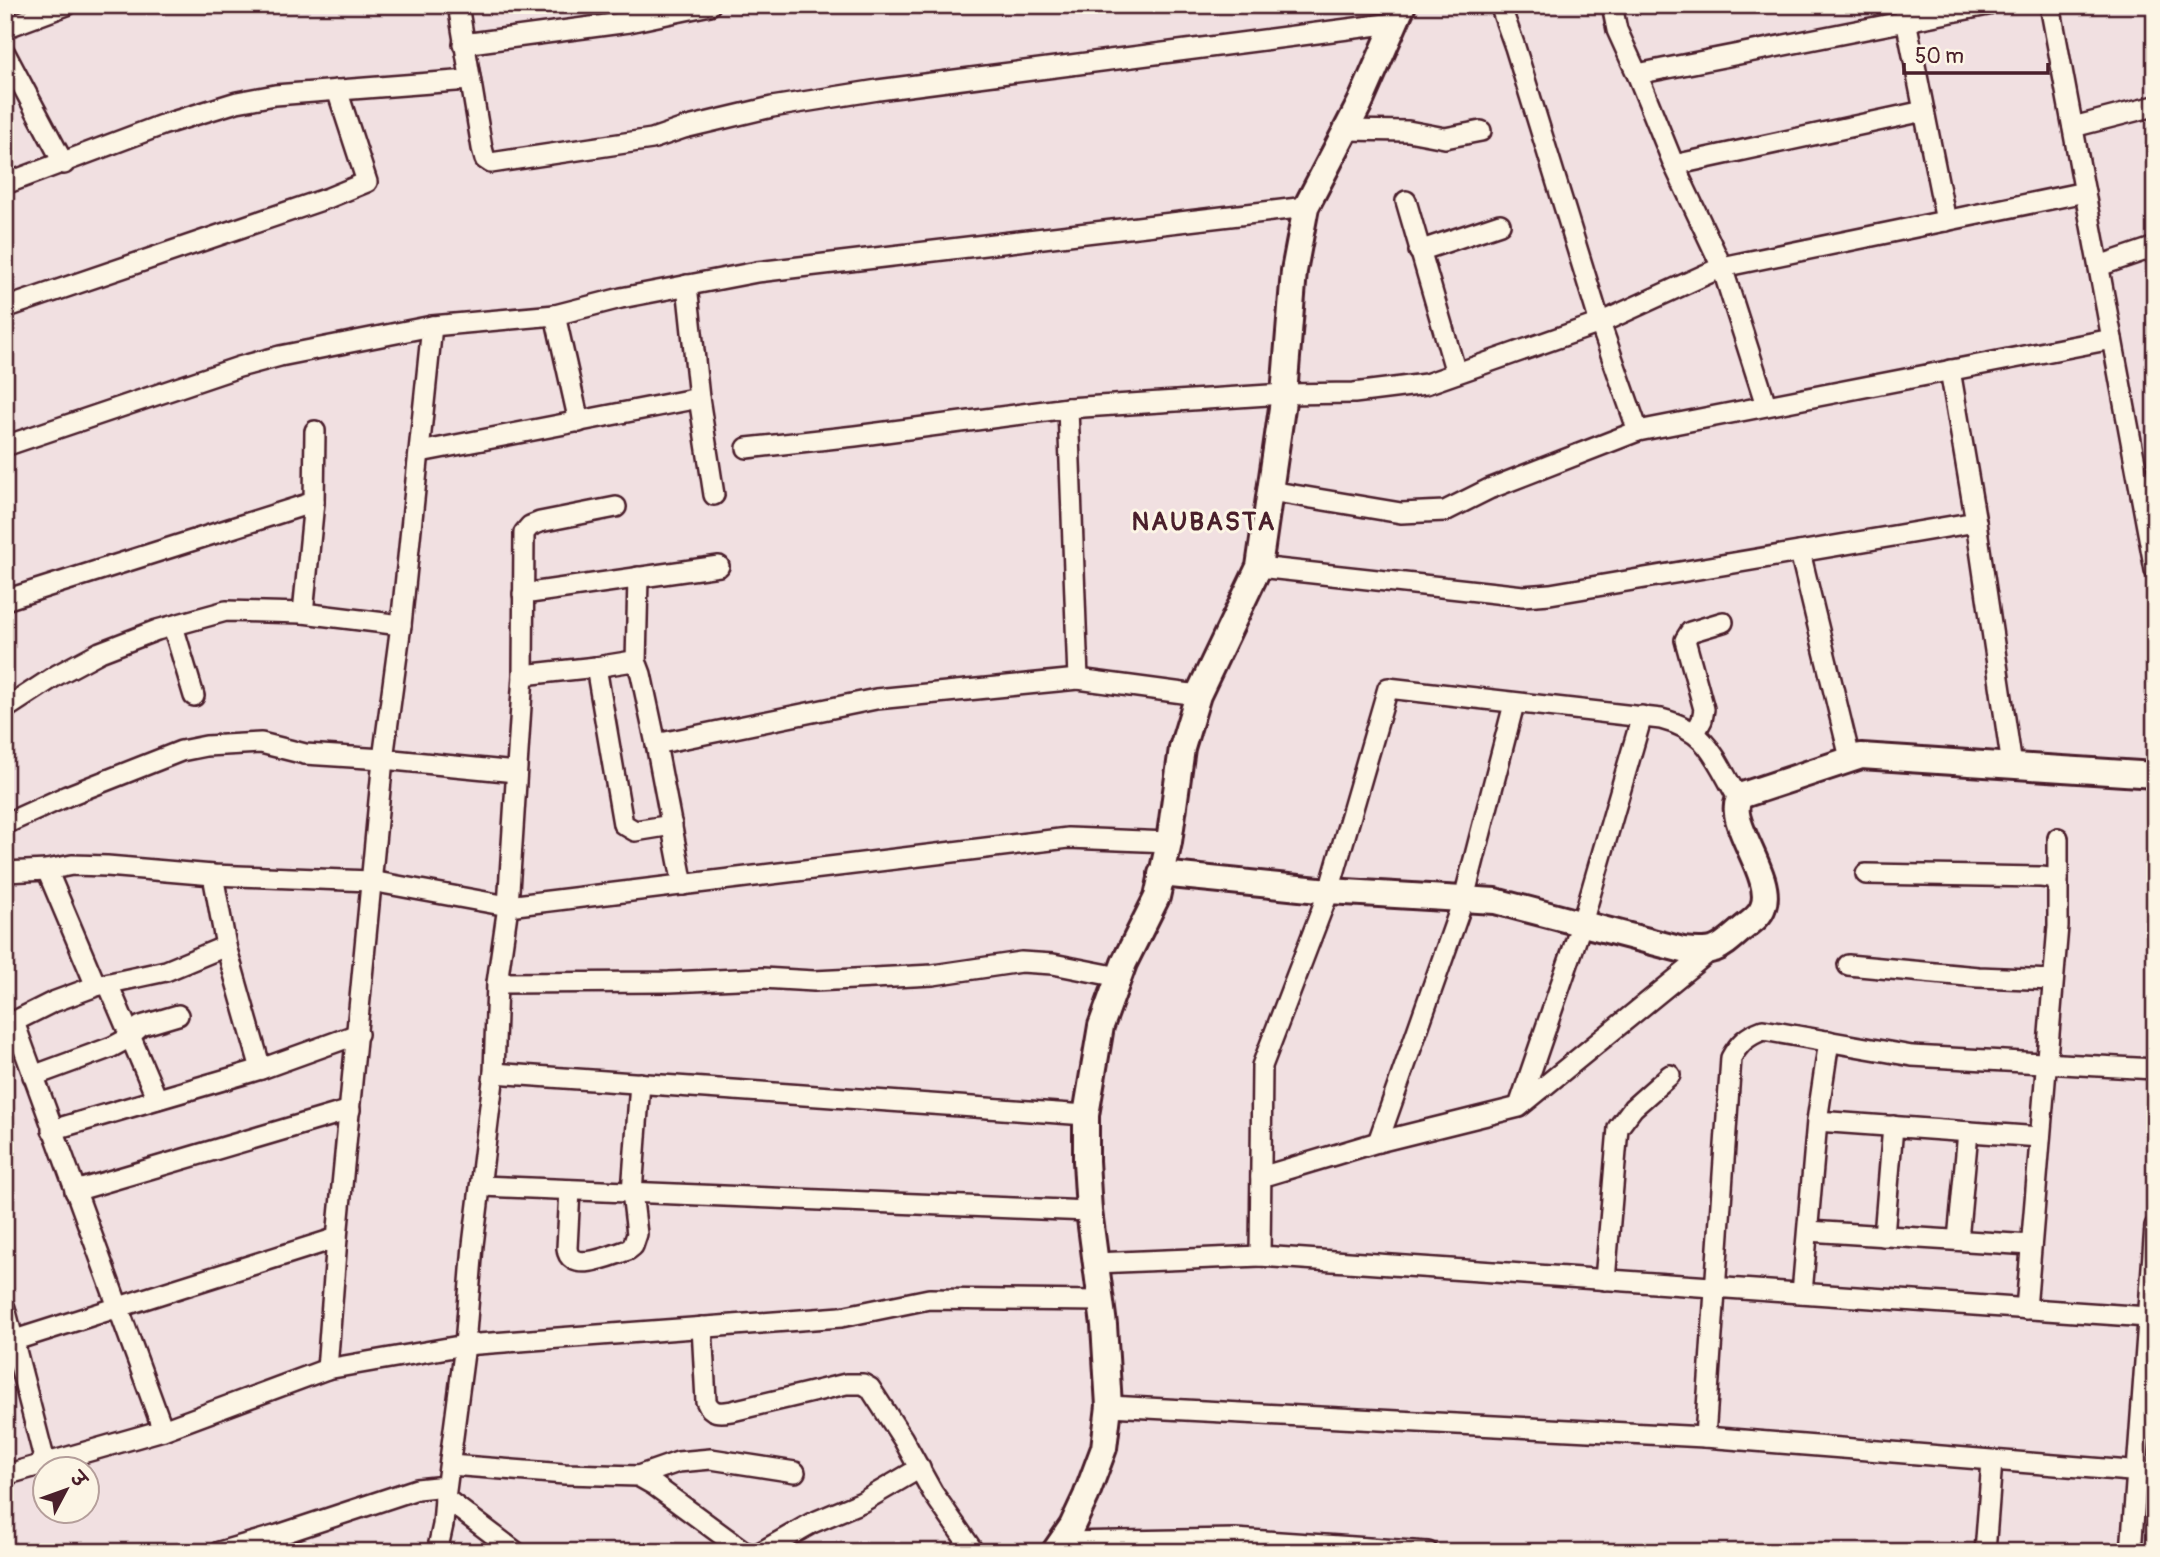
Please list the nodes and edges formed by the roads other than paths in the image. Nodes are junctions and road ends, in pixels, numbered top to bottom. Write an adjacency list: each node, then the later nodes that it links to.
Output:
1 (67, 5): 10 (street)
2 (458, 5): 11 (street)
3 (710, 5): 11 (street)
4 (1500, 5): 36 (street)
5 (1612, 5): 13 (street)
6 (1988, 5): 8 (street)
7 (2050, 5): 18 (street)
8 (1904, 13): 13 (street); 17 (street)
9 (1398, 14): 14 (street); 19 (street)
10 (5, 28)
11 (463, 44): 14 (street)
12 (5, 53): 21 (street)
13 (1637, 74): 22 (street)
14 (469, 80): 15 (street)
15 (337, 90): 21 (street); 34 (street)
16 (2155, 106): 18 (street)
17 (1924, 111): 22 (street); 27 (street)
18 (2073, 127): 24 (street)
19 (1345, 130): 20 (street); 26 (street)
20 (1481, 131)
21 (64, 164): 23 (street)
22 (1674, 165): 32 (street)
23 (5, 184)
24 (2085, 192): 27 (street); 31 (street)
25 (1406, 201): 30 (street)
26 (1306, 207): 33 (street); 41 (street)
27 (1946, 221): 32 (street)
28 (1500, 224): 30 (street)
29 (2155, 247): 31 (street)
30 (1419, 251): 40 (street)
31 (2099, 266): 38 (street)
32 (1722, 267): 36 (street); 43 (street)
33 (687, 285): 35 (street); 42 (street)
34 (5, 308)
35 (555, 315): 37 (street); 45 (street)
36 (1600, 323): 40 (street); 47 (street)
37 (432, 326): 48 (street); 50 (street)
38 (2112, 339): 39 (street); 59 (street)
39 (1950, 370): 43 (street); 55 (street)
40 (1456, 373): 41 (street)
41 (1284, 394): 44 (street); 51 (street)
42 (699, 398): 45 (street); 52 (street)
43 (1766, 405): 47 (street)
44 (1068, 408): 49 (street); 70 (street)
45 (579, 422): 50 (street)
46 (315, 431): 53 (street)
47 (1638, 431): 51 (street)
48 (5, 446)
49 (747, 447)
50 (420, 452): 65 (street)
51 (1270, 491): 58 (street)
52 (714, 495)
53 (314, 502): 62 (street); 63 (street)
54 (616, 507): 61 (street)
55 (1976, 523): 56 (street); 80 (street)
56 (1800, 552): 58 (street); 78 (street)
57 (719, 566): 60 (street)
58 (1259, 567): 71 (street)
59 (2155, 570)
60 (638, 577): 61 (street); 67 (street)
61 (523, 594): 69 (street)
62 (5, 600)
63 (303, 613): 65 (street); 66 (street)
64 (1723, 622): 76 (street)
65 (401, 625): 79 (street)
66 (173, 626): 72 (street); 74 (street)
67 (636, 663): 68 (street); 77 (street)
68 (596, 667): 69 (street); 85 (street)
69 (523, 675): 81 (street)
70 (1078, 679): 71 (street); 77 (street)
71 (1198, 695): 87 (street)
72 (194, 696)
73 (1514, 704): 75 (street); 96 (street); 97 (street)
74 (5, 709)
75 (1642, 716): 76 (street); 99 (street)
76 (1695, 733): 83 (street)
77 (656, 744): 85 (street)
78 (1850, 758): 80 (street); 83 (street)
79 (383, 759): 81 (street); 84 (street); 94 (street)
80 (2012, 766): 82 (street)
81 (516, 772): 98 (street)
82 (2155, 775)
83 (1738, 799): 101 (street)
84 (5, 824)
85 (672, 825): 95 (street)
86 (2058, 838): 93 (street)
87 (1169, 842): 90 (street); 95 (street)
88 (47, 870): 89 (street); 92 (street); 106 (street)
89 (5, 872)
90 (1161, 874): 96 (street); 103 (street)
91 (1866, 874): 93 (street)
92 (213, 875): 94 (street); 100 (street)
93 (2058, 879): 104 (street)
94 (371, 881): 98 (street); 109 (street)
95 (683, 885): 98 (street)
96 (1329, 891): 97 (street); 129 (street)
97 (1464, 898): 99 (street); 128 (street)
98 (508, 906): 105 (street)
99 (1582, 923): 101 (street); 120 (street)
100 (226, 946): 106 (street); 113 (street)
101 (1709, 952): 120 (street)
102 (1849, 965): 104 (street)
103 (1119, 977): 105 (street); 122 (street)
104 (2053, 980): 112 (street)
105 (497, 983): 115 (street)
106 (102, 985): 108 (street); 110 (street)
107 (177, 1015): 110 (street)
108 (10, 1024): 117 (street)
109 (358, 1034): 113 (street); 121 (street)
110 (129, 1036): 117 (street); 119 (street)
111 (1829, 1041): 112 (street); 123 (street); 144 (street)
112 (2047, 1061): 114 (street); 127 (street)
113 (261, 1069): 119 (street)
114 (2155, 1069)
115 (494, 1073): 118 (street); 130 (street)
116 (1670, 1075): 143 (street)
117 (33, 1076): 125 (street)
118 (640, 1083): 122 (street); 133 (street)
119 (157, 1099): 125 (street)
120 (1519, 1107): 128 (street)
121 (350, 1110): 132 (street); 138 (street)
122 (1086, 1115): 134 (street)
123 (1817, 1121): 124 (street); 136 (street)
124 (1893, 1126): 126 (street); 137 (street)
125 (52, 1130): 132 (street)
126 (1968, 1132): 127 (street); 139 (street)
127 (2040, 1137): 140 (street)
128 (1378, 1142): 129 (street)
129 (1261, 1177): 141 (street)
130 (481, 1186): 131 (street); 153 (street)
131 (570, 1190): 133 (street); 133 (street)
132 (75, 1191): 147 (street)
133 (632, 1192): 134 (street)
134 (1089, 1212): 142 (street)
135 (2155, 1226): 150 (street)
136 (1808, 1231): 137 (street); 145 (street)
137 (1884, 1236): 139 (street)
138 (337, 1237): 147 (street); 154 (street)
139 (1958, 1240): 140 (street)
140 (2031, 1245): 148 (street)
141 (1260, 1256): 142 (street); 143 (street)
142 (1096, 1263): 146 (street)
143 (1605, 1280): 144 (street)
144 (1716, 1287): 145 (street); 159 (street)
145 (1802, 1293): 148 (street)
146 (1101, 1301): 151 (street); 157 (street)
147 (118, 1307): 152 (street); 158 (street)
148 (2026, 1309): 150 (street)
149 (6, 1312): 152 (street)
150 (2148, 1317): 167 (street)
151 (702, 1327): 153 (street); 165 (street)
152 (15, 1340): 155 (street)
153 (465, 1345): 154 (street); 163 (street)
154 (327, 1369): 158 (street)
155 (25, 1380): 156 (street); 160 (street)
156 (5, 1386)
157 (1109, 1406): 159 (street); 171 (street)
158 (163, 1430): 161 (street)
159 (1705, 1437): 162 (street)
160 (44, 1456)
161 (67, 1456)
162 (1992, 1461): 167 (street); 179 (street)
163 (450, 1465): 169 (street); 170 (street)
164 (32, 1466): 168 (street)
165 (920, 1468): 176 (street); 177 (street)
166 (795, 1472): 169 (street)
167 (2146, 1473): 180 (street)
168 (5, 1475)
169 (638, 1476): 175 (street)
170 (446, 1492): 172 (street); 173 (street); 174 (street)
171 (1061, 1548): 178 (street)
172 (219, 1552)
173 (437, 1552)
174 (516, 1552)
175 (745, 1552)
176 (761, 1552)
177 (974, 1552)
178 (1428, 1552)
179 (1985, 1552)
180 (2131, 1552)

